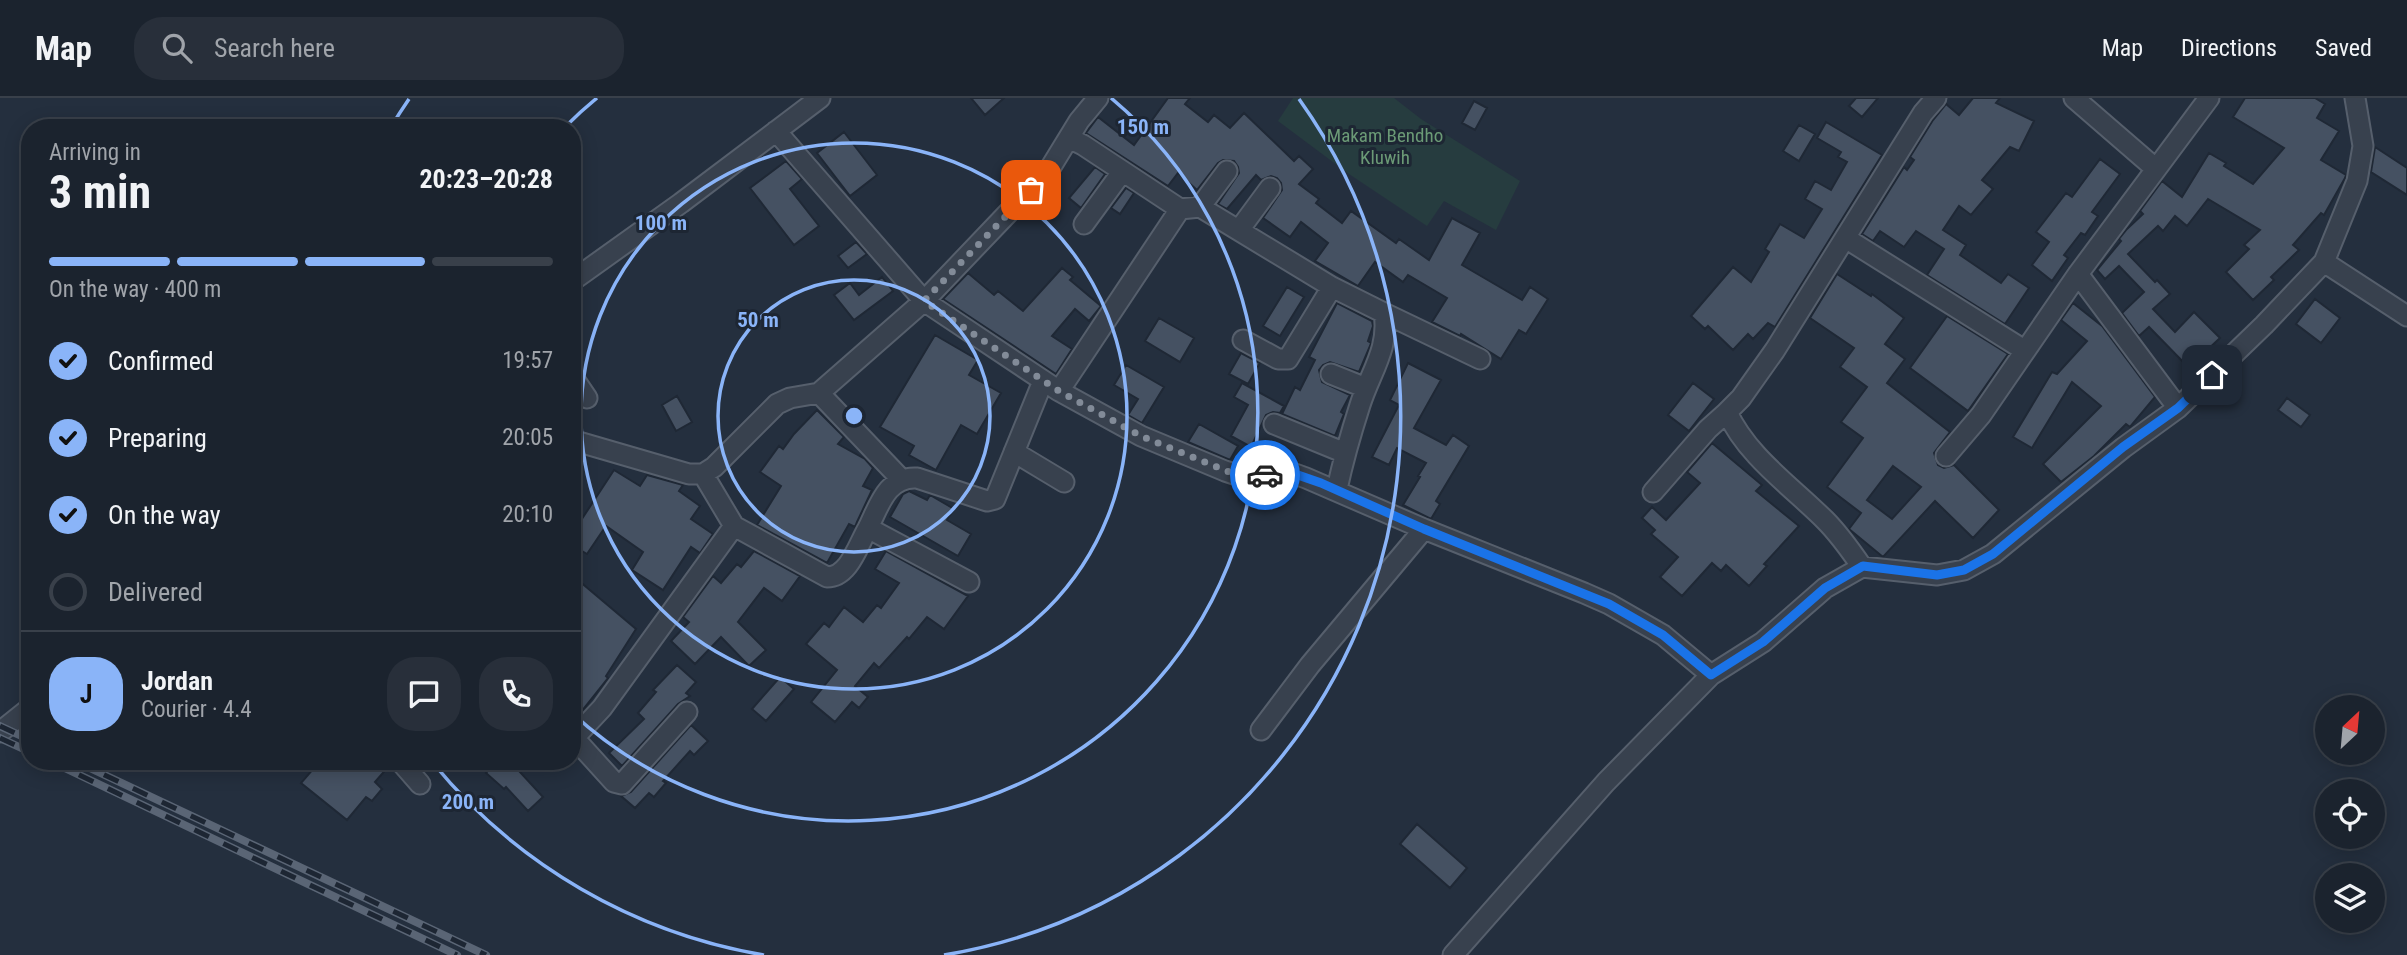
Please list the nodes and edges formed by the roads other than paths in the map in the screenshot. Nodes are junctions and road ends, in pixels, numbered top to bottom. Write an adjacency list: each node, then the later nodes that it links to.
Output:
1 (820, 98): 7 (street)
2 (1098, 98): 8 (street)
3 (1936, 98): 17 (street)
4 (2074, 98): 9 (street)
5 (2209, 98): 9 (street)
6 (2355, 98): 18 (street)
7 (776, 131): 19 (street); 22 (street)
8 (1069, 138): 11 (street); 22 (street)
9 (2155, 169): 20 (street)
10 (1227, 171): 13 (street)
11 (1122, 172): 14 (street); 15 (street)
12 (1270, 188): 16 (street)
13 (1200, 207): 14 (street); 16 (street)
14 (1180, 209): 29 (street)
15 (1084, 225)
16 (1239, 230): 21 (street)
17 (1847, 239): 26 (street); 35 (street)
18 (2324, 262): 24 (street); 34 (street)
19 (581, 274)
20 (2078, 274): 26 (street); 34 (street)
21 (1332, 287): 23 (street); 25 (street)
22 (924, 301): 29 (street); 32 (street)
23 (1384, 313): 27 (street); 30 (street)
24 (2407, 316)
25 (1243, 340)
26 (2024, 350): 40 (street)
27 (1480, 359)
28 (1331, 373): 30 (street)
29 (1051, 386): 38 (street); 44 (street)
30 (1366, 388): 39 (street)
31 (581, 389): 33 (street)
32 (819, 393): 41 (street); 42 (street)
33 (587, 398)
34 (2178, 408): 49 (street)
35 (1727, 412): 45 (street); 49 (street)
36 (1274, 424): 39 (street)
37 (581, 443): 41 (street)
38 (1014, 452): 42 (street); 43 (street)
39 (1345, 453): 44 (street)
40 (1947, 456)
41 (703, 474): 46 (street)
42 (902, 480): 47 (street)
43 (1064, 482)
44 (1336, 489): 48 (street)
45 (1653, 492)
46 (734, 526): 47 (street); 54 (street)
47 (868, 528): 50 (street)
48 (1424, 529): 51 (street); 55 (street)
49 (1863, 566): 51 (street)
50 (969, 582)
51 (1711, 675): 60 (street)
52 (687, 712): 57 (street)
53 (21, 715): 56 (street)
54 (581, 729)
55 (1261, 730)
56 (0, 732)
57 (581, 746)
58 (408, 770): 59 (street)
59 (420, 784)
60 (1453, 955)

